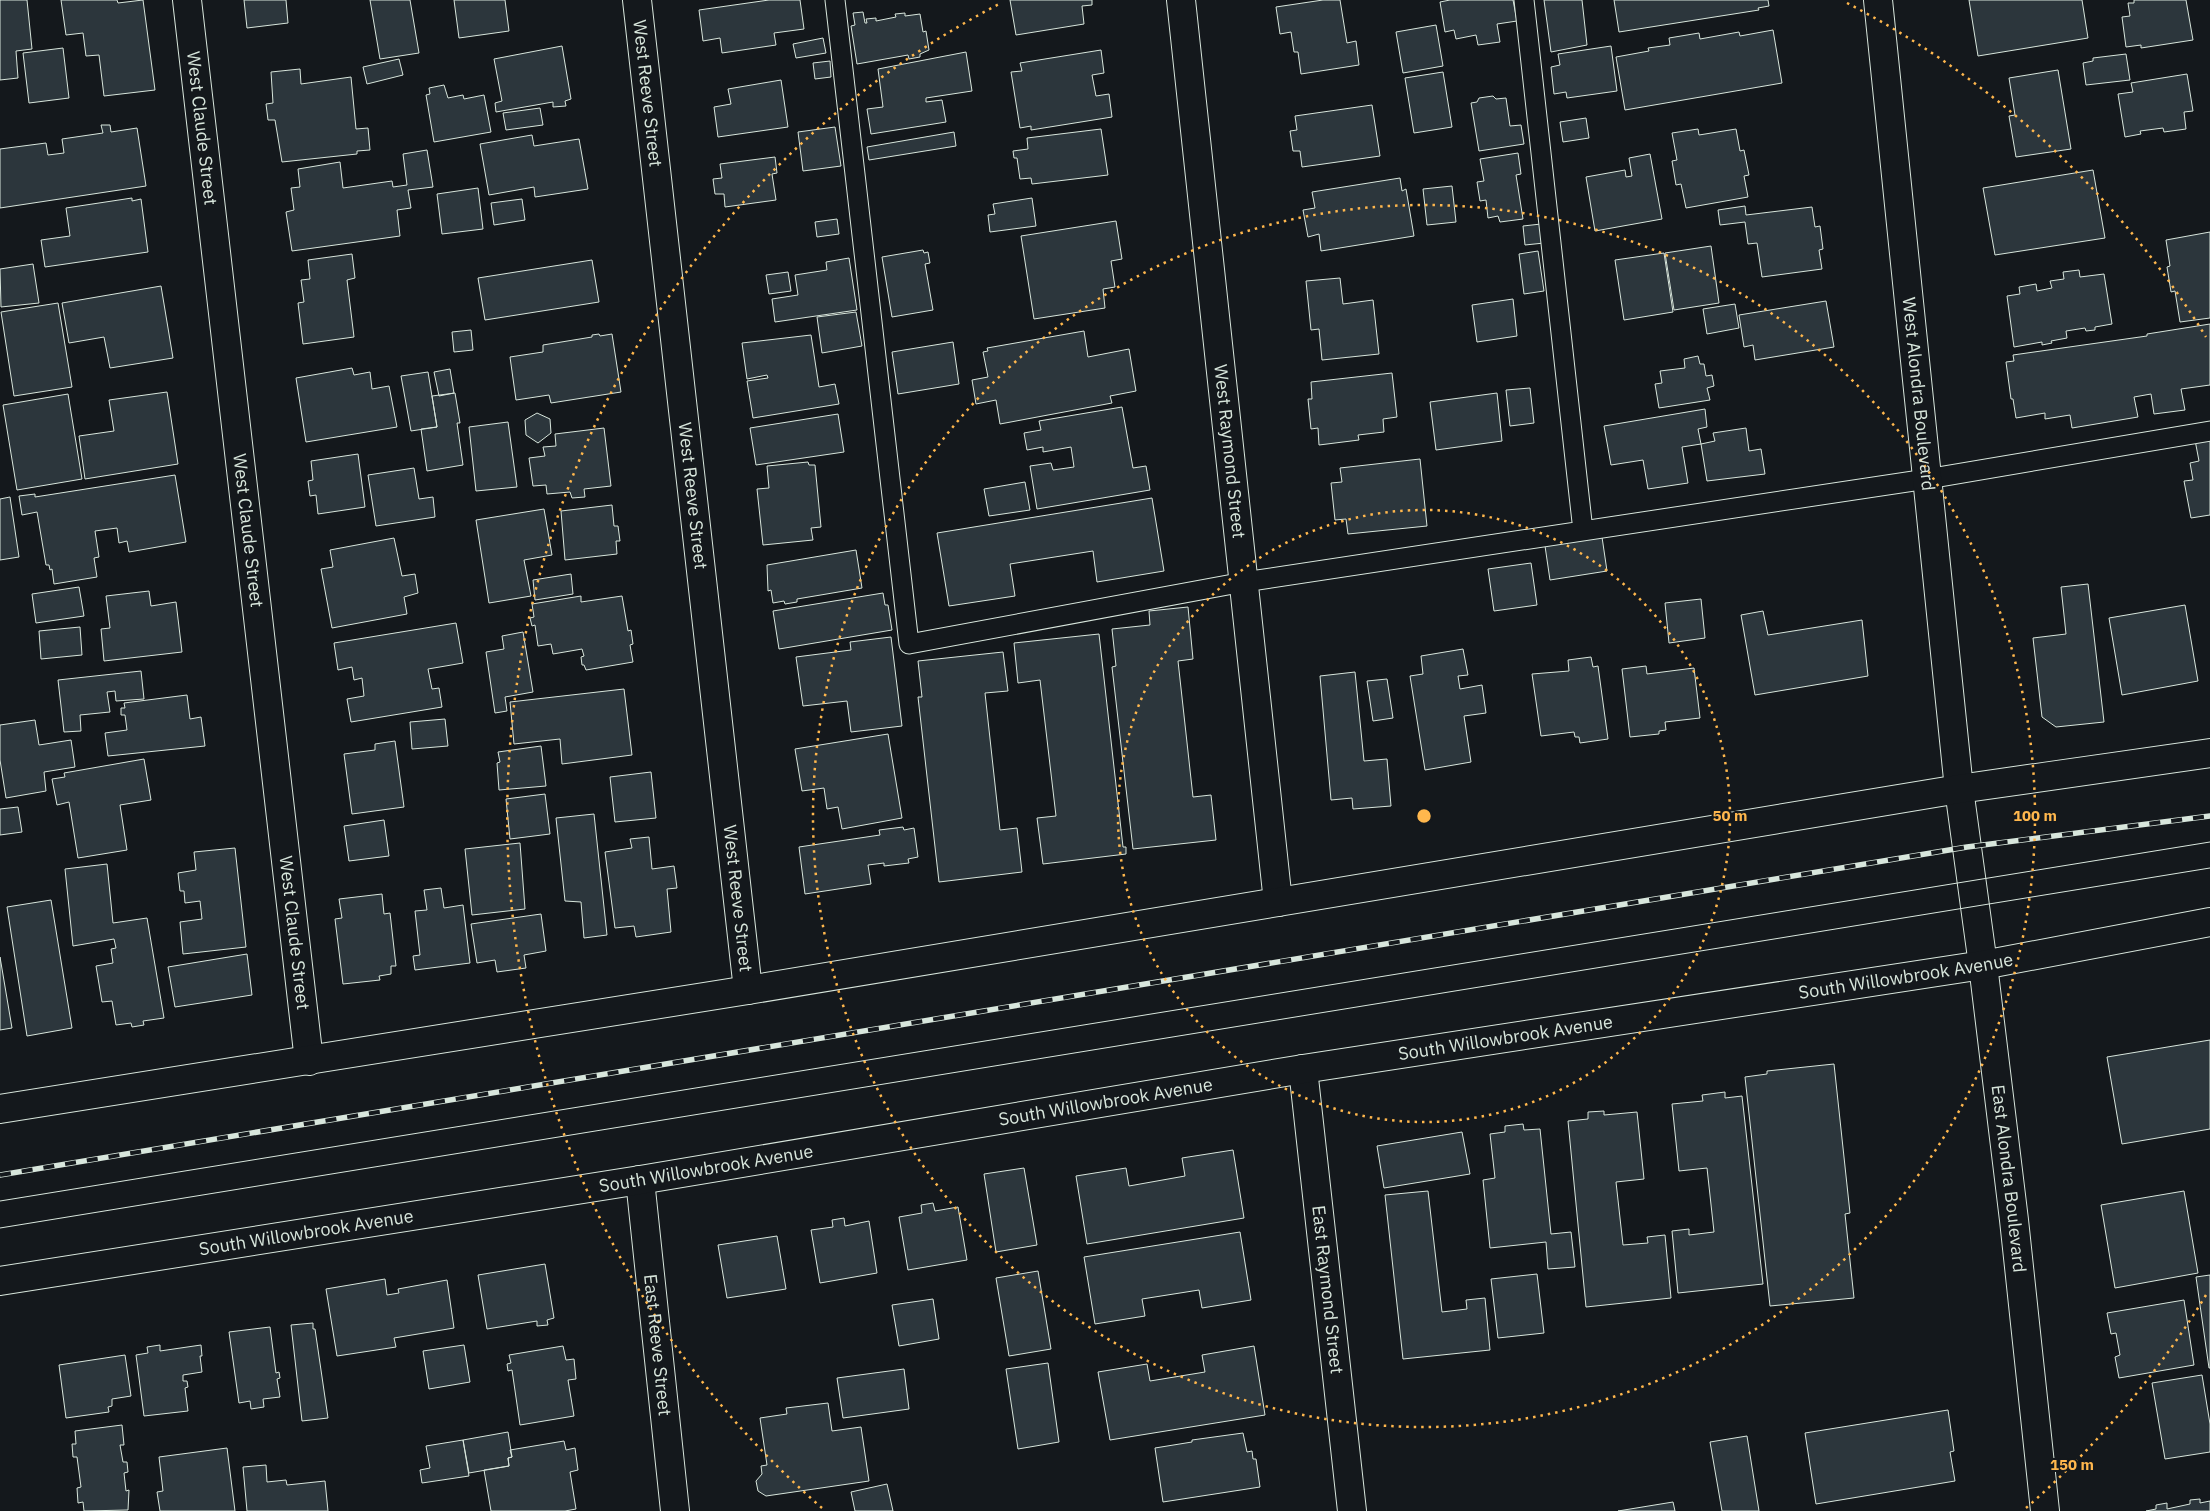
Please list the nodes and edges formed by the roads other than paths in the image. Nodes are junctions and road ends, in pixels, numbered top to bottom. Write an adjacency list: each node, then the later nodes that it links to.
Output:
1 (187, 0): 18 (street, West Claude Street)
2 (637, 0): 17 (street, West Reeve Street)
3 (835, 0): 10 (lane)
4 (1181, 0): 10 (street, West Raymond Street)
5 (1524, 0): 9 (lane)
6 (1878, 0): 8 (street, West Alondra Boulevard)
7 (2210, 431): 8 (lane)
8 (1927, 479): 9 (lane); 12 (street, West Alondra Boulevard)
9 (1583, 531): 10 (lane)
10 (1244, 582): 14 (street, West Raymond Street)
11 (2210, 752): 12 (street)
12 (1959, 789): 13 (street, West Alondra Boulevard); 14 (street)
13 (1967, 847): 16 (street, East Alondra Boulevard)
14 (1278, 902): 17 (street)
15 (2210, 922): 16 (street, South Willowbrook Avenue)
16 (1983, 965): 19 (street, South Willowbrook Avenue); 25 (street, East Alondra Boulevard)
17 (748, 990): 18 (street)
18 (309, 1061): 20 (street)
19 (1303, 1069): 21 (street, South Willowbrook Avenue); 24 (street, East Raymond Street)
20 (0, 1110)
21 (640, 1180): 22 (street, South Willowbrook Avenue); 23 (street, East Reeve Street)
22 (0, 1281)
23 (675, 1511)
24 (1352, 1511)
25 (2045, 1511)

